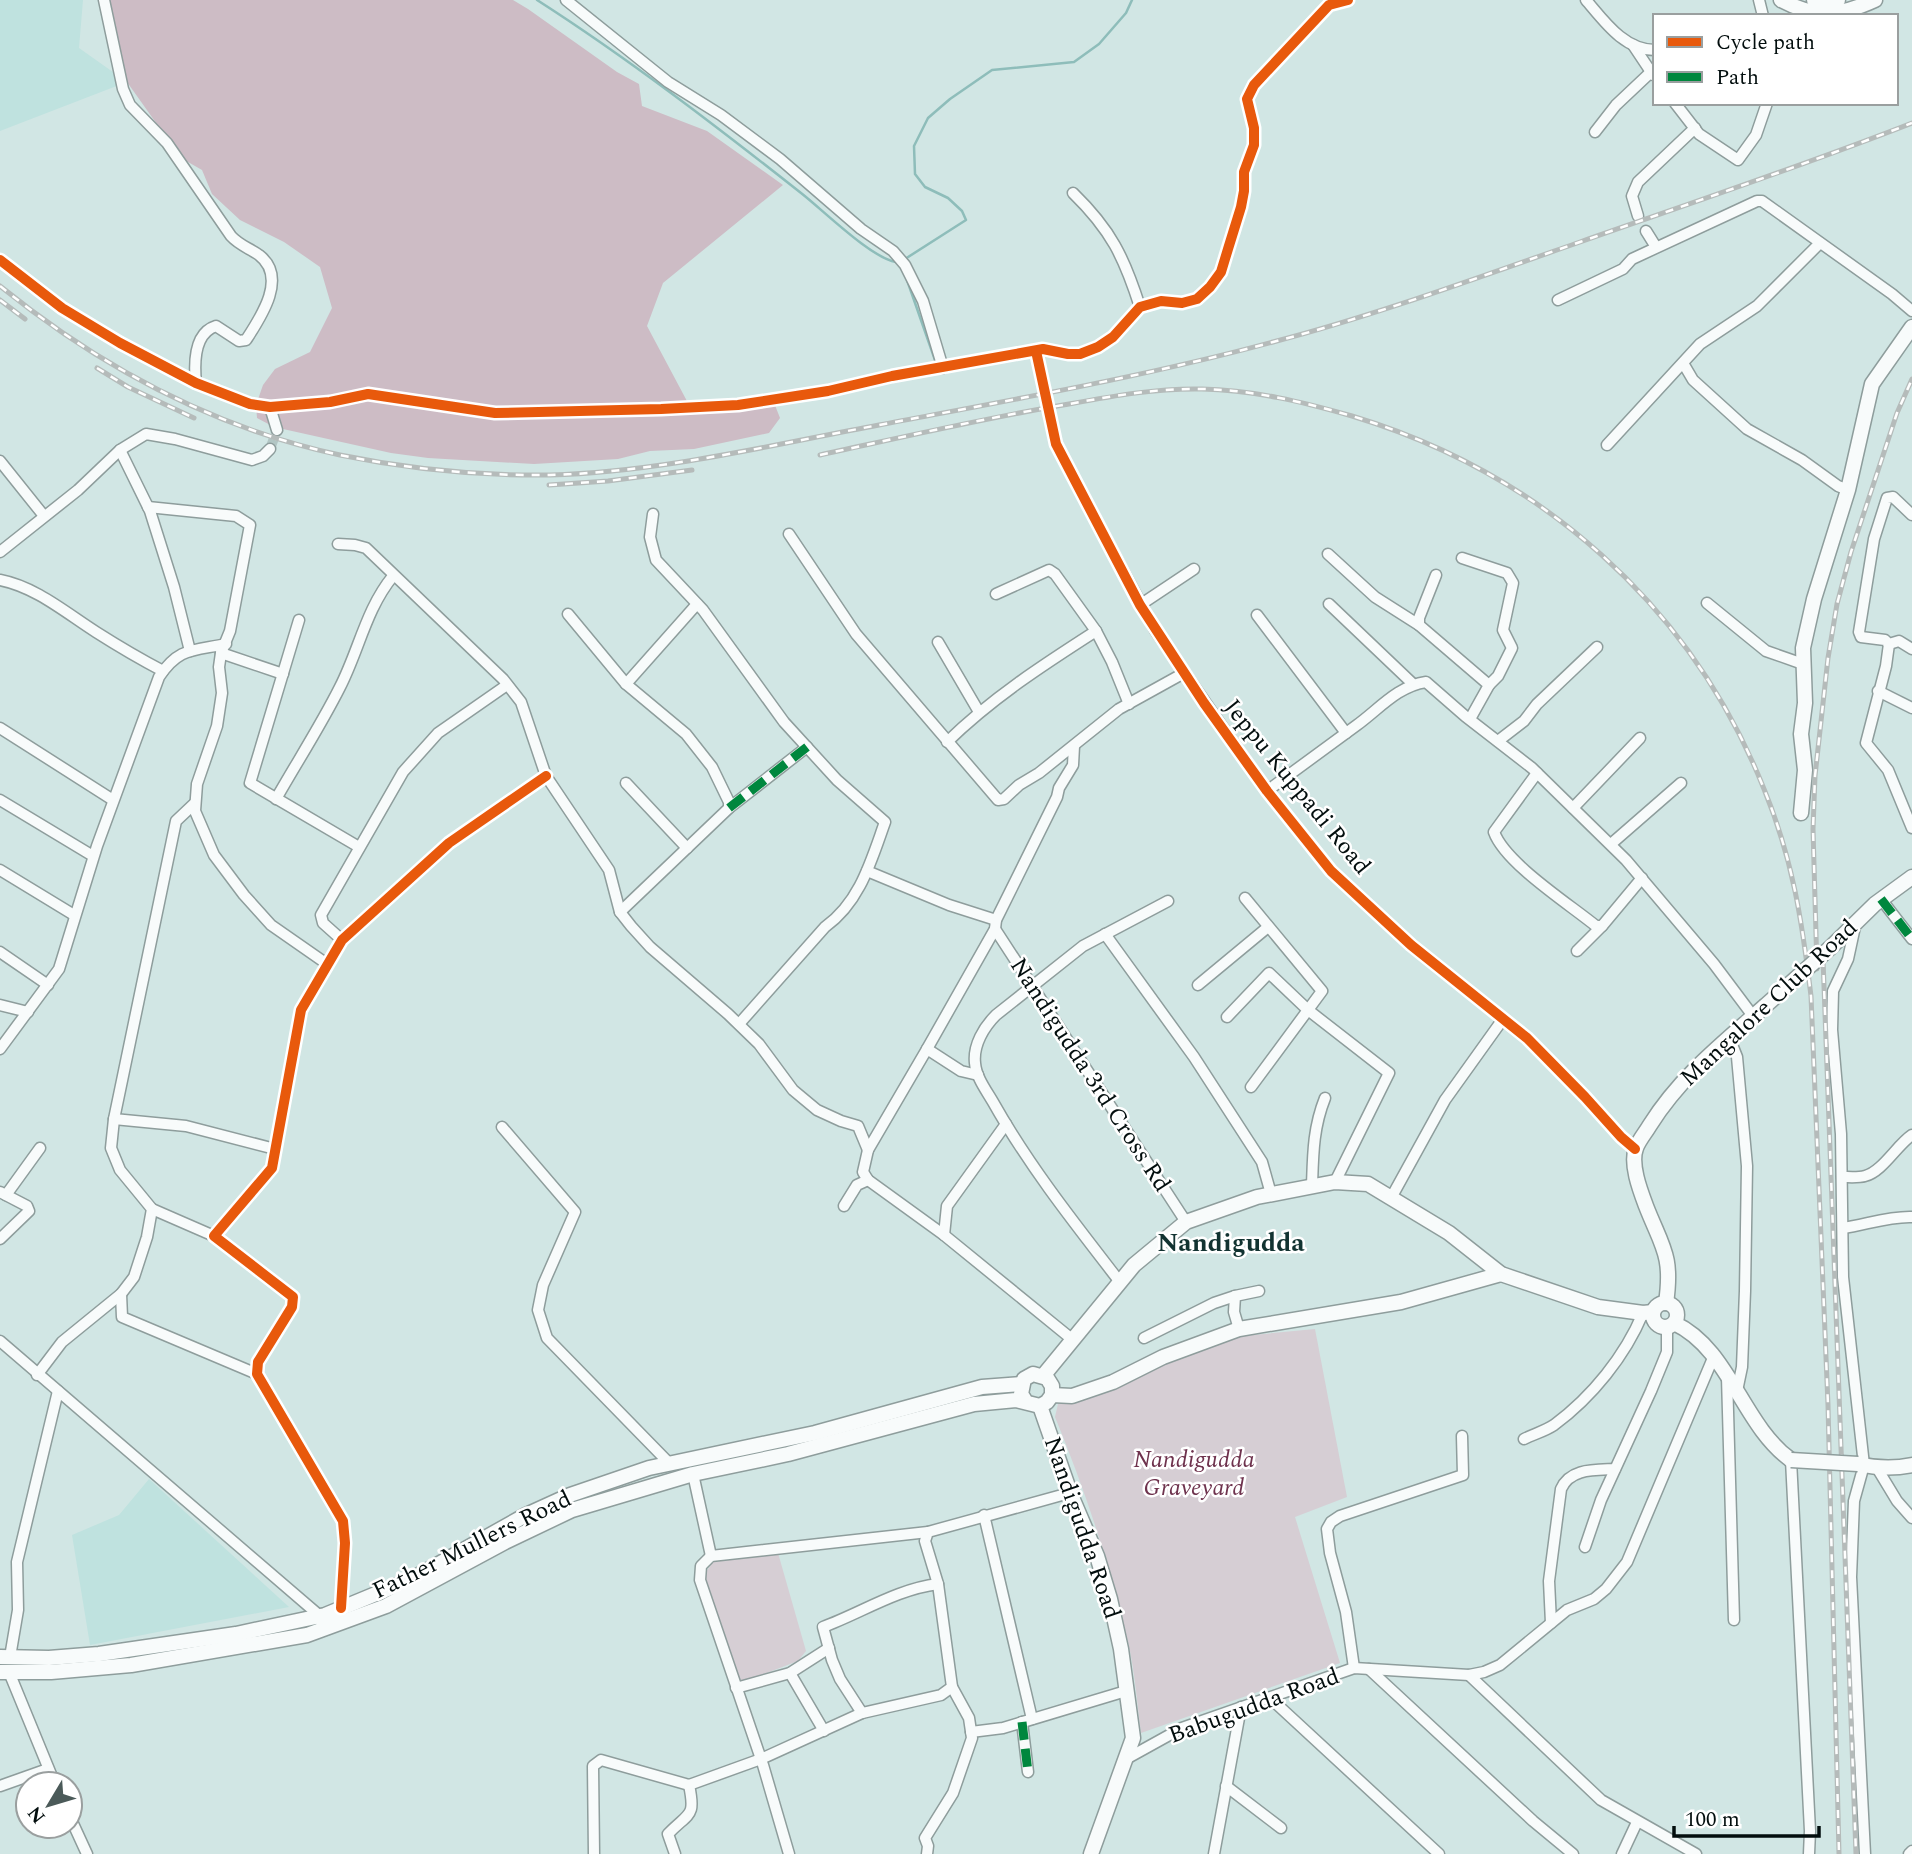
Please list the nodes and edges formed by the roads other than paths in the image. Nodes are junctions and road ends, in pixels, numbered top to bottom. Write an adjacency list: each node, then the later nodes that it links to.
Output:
1 (104, 0): 30 (street)
2 (566, 0): 29 (street)
3 (1348, 0): 23 (street)
4 (1586, 0): 9 (street)
5 (1781, 0): 8 (main road)
6 (1814, 0): 8 (main road)
7 (1875, 0): 8 (main road)
8 (1832, 8)
9 (1632, 44): 10 (street); 11 (street)
10 (1653, 49)
11 (1653, 75): 15 (street)
12 (1677, 105): 14 (street)
13 (1766, 105): 14 (street)
14 (1695, 128): 17 (street)
15 (1595, 132)
16 (1073, 193): 23 (street)
17 (1638, 216)
18 (1646, 230): 20 (street)
19 (1820, 243): 20 (street); 24 (street); 27 (street)
20 (1656, 247): 22 (street)
21 (0, 260): 30 (street)
22 (1558, 300)
23 (1140, 307): 26 (street)
24 (1912, 311)
25 (1912, 327): 38 (main road)
26 (1036, 351): 28 (street); 29 (street)
27 (1683, 363): 33 (street); 38 (street)
28 (1039, 365)
29 (943, 368): 31 (street)
30 (196, 383): 31 (street)
31 (270, 407): 32 (street)
32 (277, 430)
33 (1607, 445)
34 (270, 449): 35 (street)
35 (120, 450): 39 (street); 42 (street)
36 (0, 461): 42 (street)
37 (1078, 487): 56 (street, Jeppu Kuppadi Road)
38 (1847, 490): 68 (main road)
39 (148, 507): 64 (street); 67 (street)
40 (653, 514): 54 (street)
41 (1912, 515): 63 (street)
42 (44, 516): 45 (street)
43 (789, 534): 85 (street)
44 (338, 544): 50 (street)
45 (0, 552)
46 (1328, 554): 60 (street)
47 (1462, 558): 75 (street)
48 (1194, 569): 56 (street)
49 (1436, 575): 60 (street)
50 (393, 576): 74 (street); 93 (street)
51 (0, 580): 69 (street)
52 (996, 594): 61 (street)
53 (1707, 603): 68 (street)
54 (697, 604): 72 (street); 87 (street)
55 (1329, 604): 73 (street)
56 (1140, 605): 70 (street, Jeppu Kuppadi Road)
57 (568, 614): 72 (street)
58 (1257, 615): 82 (street)
59 (299, 620): 71 (street)
60 (1419, 625): 75 (street)
61 (1096, 631): 77 (street); 79 (street)
62 (938, 642): 79 (street)
63 (1889, 645): 66 (street); 76 (street)
64 (223, 648): 67 (street); 71 (street); 96 (street)
65 (1597, 648): 84 (street)
66 (1912, 649)
67 (190, 652): 69 (street)
68 (1803, 664): 99 (main road)
69 (163, 671): 95 (street)
70 (1184, 673): 77 (street); 92 (street, Jeppu Kuppadi Road)
71 (283, 674): 93 (street)
72 (626, 684): 97 (street)
73 (1413, 684): 80 (street); 82 (street)
74 (507, 685): 89 (street); 102 (street)
75 (1489, 685): 80 (street)
76 (1878, 691): 78 (street); 100 (street)
77 (1129, 704): 86 (street)
78 (1912, 708)
79 (979, 712): 85 (street)
80 (1470, 719): 84 (street)
81 (0, 728): 95 (street)
82 (1346, 733): 92 (street)
83 (1640, 738): 98 (street)
84 (1498, 741): 88 (street)
85 (947, 742): 86 (street)
86 (1074, 746): 115 (street)
87 (807, 747): 97 (street); 106 (street)
88 (1537, 772): 98 (street); 116 (street)
89 (546, 776): 112 (street); 120 (street)
90 (626, 783): 103 (street)
91 (1681, 783): 101 (street)
92 (1267, 791): 132 (street, Jeppu Kuppadi Road)
93 (275, 799): 102 (street)
94 (0, 800): 104 (street)
95 (113, 800): 104 (street)
96 (194, 804): 123 (street); 140 (street)
97 (729, 808): 103 (street)
98 (1573, 808): 101 (street)
99 (1801, 813)
100 (1912, 828)
101 (1611, 844): 108 (street)
102 (359, 847): 120 (street)
103 (687, 848): 112 (street)
104 (93, 856): 113 (street)
105 (0, 870): 113 (street)
106 (867, 870): 115 (street); 133 (street)
107 (1912, 877): 110 (main road, Mangalore Club Road)
108 (1642, 878): 116 (street); 130 (street)
109 (1245, 898): 117 (street)
110 (1881, 899): 114 (main road, Mangalore Club Road); 119 (street)
111 (1168, 901): 118 (street)
112 (620, 912): 133 (street)
113 (74, 915): 124 (street)
114 (1856, 922): 130 (main road, Mangalore Club Road, bridge); 148 (street)
115 (996, 924): 126 (street, Nandigudda 3rd Cross Rd); 136 (street)
116 (1602, 926): 121 (street)
117 (1269, 927): 125 (street); 128 (street)
118 (1105, 934): 126 (street); 153 (street)
119 (1912, 939)
120 (342, 940): 123 (street)
121 (1577, 951)
122 (0, 952): 124 (street)
123 (327, 964): 145 (street)
124 (48, 985): 129 (street)
125 (1198, 985)
126 (1032, 987): 137 (street); 158 (street, Nandigudda 3rd Cross Rd)
127 (0, 1005): 129 (street)
128 (1308, 1010): 131 (street); 138 (street); 150 (street)
129 (28, 1012): 135 (street)
130 (1753, 1016): 134 (main road, Mangalore Club Road)
131 (1227, 1017)
132 (1503, 1018): 146 (street, Jeppu Kuppadi Road); 154 (street)
133 (739, 1024): 147 (street)
134 (1729, 1037): 146 (main road, Mangalore Club Road); 182 (street)
135 (0, 1049)
136 (927, 1049): 137 (street); 147 (street)
137 (978, 1075): 141 (street)
138 (1251, 1087)
139 (1325, 1098): 151 (street)
140 (114, 1119): 145 (street); 156 (street)
141 (1006, 1124): 160 (street); 164 (street)
142 (502, 1127): 188 (street)
143 (1912, 1135): 148 (street)
144 (40, 1148): 152 (street)
145 (275, 1149): 161 (street)
146 (1635, 1149): 168 (main road)
147 (869, 1150): 149 (street)
148 (1842, 1177): 159 (street)
149 (868, 1180): 155 (street); 160 (street)
150 (1335, 1182): 151 (main road); 154 (main road)
151 (1312, 1186): 153 (main road)
152 (3, 1194): 162 (street)
153 (1271, 1194): 158 (main road)
154 (1391, 1198): 163 (main road)
155 (844, 1206)
156 (152, 1209): 161 (street); 166 (street)
157 (1912, 1217): 159 (street)
158 (1186, 1222): 164 (main road)
159 (1843, 1227): 190 (street)
160 (944, 1235): 173 (street)
161 (214, 1236): 176 (street)
162 (0, 1239)
163 (1501, 1274): 169 (main road); 171 (main road)
164 (1119, 1282): 173 (main road)
165 (1259, 1291): 167 (street)
166 (121, 1294): 176 (street); 177 (street)
167 (1235, 1296): 171 (street); 172 (street)
168 (1666, 1303): 169 (main road); 170 (main road)
169 (1648, 1312): 170 (main road); 186 (street)
170 (1671, 1325): 175 (main road); 191 (street)
171 (1239, 1329): 183 (main road)
172 (1144, 1338)
173 (1073, 1339): 178 (main road)
174 (0, 1341): 177 (street)
175 (1713, 1358): 179 (main road); 203 (street, Babugudda Road)
176 (257, 1374): 200 (street)
177 (37, 1375): 181 (street)
178 (1044, 1376): 180 (main road); 183 (main road)
179 (1727, 1377): 182 (main road); 201 (street)
180 (1022, 1384): 184 (main road); 188 (main road, Father Mullers Road)
181 (58, 1391): 202 (street); 205 (street)
182 (1737, 1391): 187 (main road)
183 (1052, 1395): 184 (main road)
184 (1033, 1404): 192 (main road); 193 (main road, Nandigudda Road)
185 (1462, 1436): 206 (street)
186 (1524, 1439)
187 (1791, 1460): 190 (main road, bridge); 239 (street)
188 (670, 1464): 200 (main road, Father Mullers Road)
189 (1912, 1465): 190 (main road)
190 (1866, 1466): 195 (street); 240 (street)
191 (1615, 1469): 197 (street); 203 (street)
192 (693, 1474): 198 (street); 202 (main road)
193 (1071, 1495): 194 (street); 213 (main road, Nandigudda Road)
194 (984, 1515): 196 (street); 217 (street)
195 (1912, 1518)
196 (928, 1532): 198 (street); 199 (street)
197 (1585, 1547)
198 (710, 1556): 212 (street)
199 (938, 1584): 204 (street); 211 (street)
200 (341, 1608): 202 (main road, Father Mullers Road)
201 (1734, 1620)
202 (322, 1623): 205 (main road, Father Mullers Road); 208 (main road)
203 (1551, 1623): 210 (street, Babugudda Road)
204 (829, 1648): 209 (street); 216 (street)
205 (5, 1657)
206 (1354, 1668): 207 (street, Babugudda Road); 214 (street, Babugudda Road)
207 (1369, 1669): 210 (street, Babugudda Road); 236 (street)
208 (4, 1672): 222 (street)
209 (790, 1673): 212 (street); 218 (street)
210 (1469, 1675): 227 (street)
211 (952, 1687): 216 (street); 219 (street)
212 (736, 1688): 220 (street)
213 (1126, 1691): 217 (street); 221 (main road, Nandigudda Road)
214 (1270, 1698): 215 (street, Babugudda Road); 235 (street)
215 (1241, 1707): 221 (street, Babugudda Road); 226 (street)
216 (862, 1713): 218 (street)
217 (1027, 1721): 219 (street); 223 (street)
218 (824, 1731): 220 (street)
219 (971, 1732): 233 (street)
220 (761, 1759): 224 (street); 232 (street)
221 (1126, 1759): 234 (main road, Nandigudda Road)
222 (48, 1769): 225 (street)
223 (1028, 1772)
224 (689, 1785): 230 (street); 231 (street)
225 (0, 1786)
226 (1226, 1786): 228 (street); 229 (street)
227 (1637, 1822): 237 (street); 238 (street)
228 (1281, 1829)
229 (1218, 1852)
230 (594, 1854)
231 (675, 1854)
232 (789, 1854)
233 (927, 1854)
234 (1091, 1854)
235 (1439, 1854)
236 (1573, 1854)
237 (1622, 1854)
238 (1696, 1854)
239 (1808, 1854)
240 (1865, 1854)

